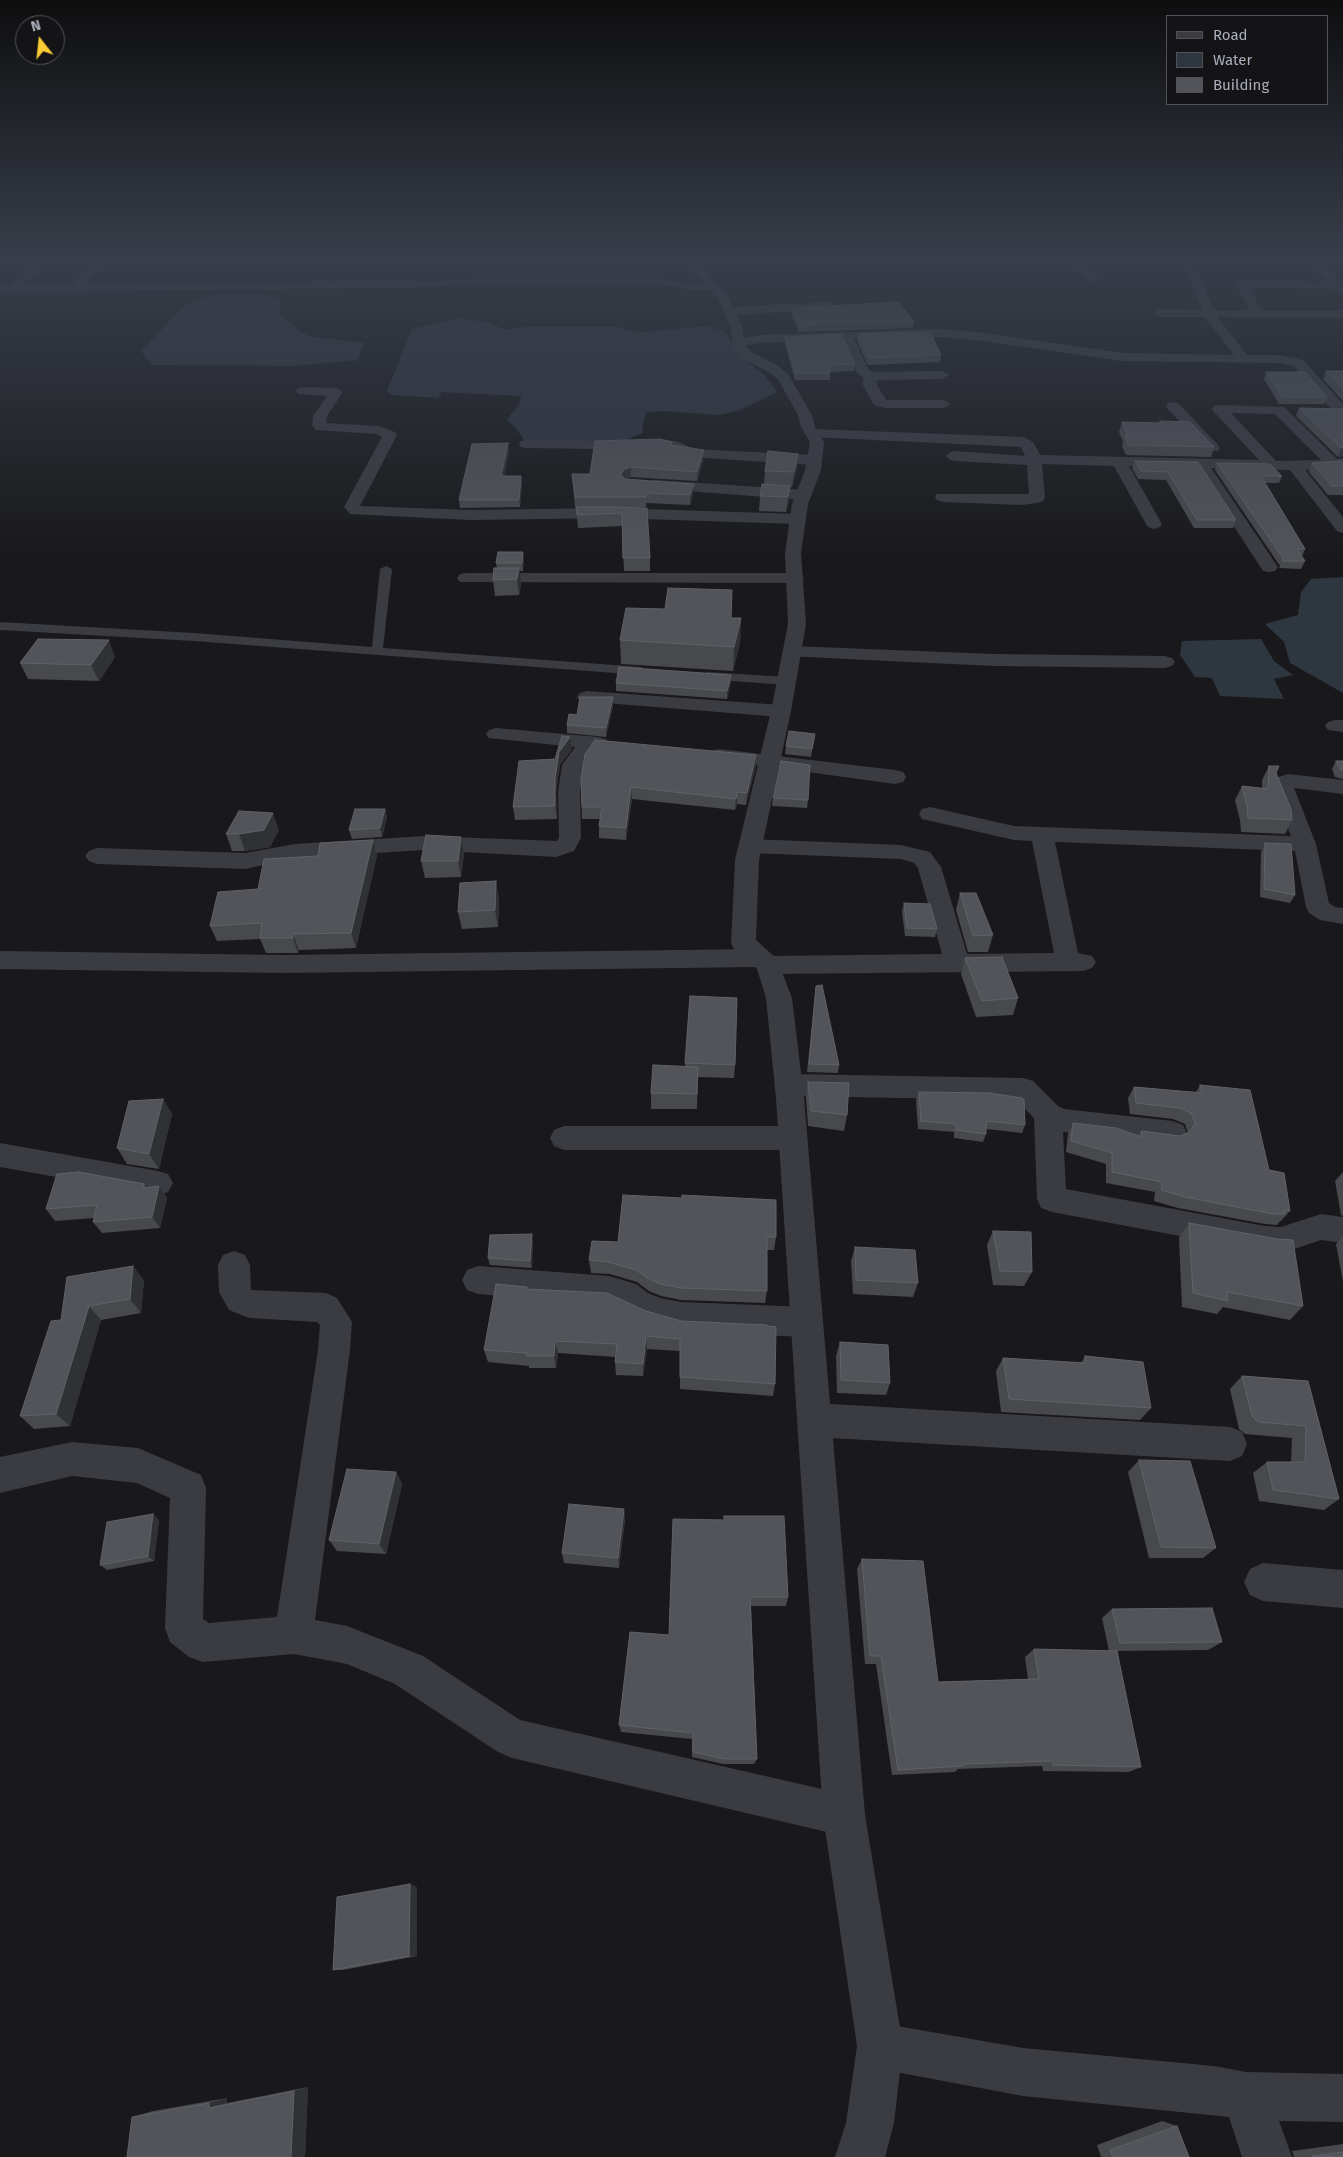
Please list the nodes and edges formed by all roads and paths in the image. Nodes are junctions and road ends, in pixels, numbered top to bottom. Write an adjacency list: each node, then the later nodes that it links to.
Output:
1 (759, 362): 14 (street)
2 (859, 362): 5 (street)
3 (1291, 362): 12 (street)
4 (942, 375): 5 (street)
5 (871, 376): 7 (street)
6 (303, 391): 25 (street)
7 (944, 404)
8 (1173, 406): 20 (street)
9 (1279, 410): 10 (street); 19 (street); 21 (street)
10 (1296, 410)
11 (1323, 410): 12 (street)
12 (1342, 411)
13 (526, 444): 14 (street)
14 (813, 447): 16 (street); 25 (street)
15 (942, 456): 16 (street)
16 (1035, 460): 17 (street); 24 (street)
17 (1120, 461): 18 (street); 26 (street)
18 (1200, 463): 20 (street); 28 (street)
19 (1338, 463): 22 (street)
20 (1228, 464): 21 (street)
21 (1271, 465): 22 (street)
22 (1294, 466): 27 (street)
23 (640, 484): 25 (street)
24 (943, 497)
25 (801, 507): 31 (street)
26 (1154, 524)
27 (1343, 528)
28 (1269, 567)
29 (386, 570): 33 (lane)
30 (466, 578): 31 (street)
31 (794, 578): 34 (street)
32 (0, 626): 33 (lane)
33 (377, 652): 36 (lane)
34 (792, 652): 35 (street); 38 (street)
35 (1165, 662)
36 (649, 672)
37 (698, 675): 38 (lane)
38 (787, 681): 40 (street)
39 (587, 697): 40 (street)
40 (781, 711): 45 (street)
41 (496, 734): 42 (street)
42 (590, 742): 43 (street); 52 (street)
43 (619, 745)
44 (704, 753): 45 (street)
45 (771, 760): 46 (street); 51 (street)
46 (895, 776)
47 (1343, 787): 50 (street)
48 (930, 814): 49 (street)
49 (1042, 835): 50 (street); 56 (street)
50 (1305, 844): 53 (street)
51 (750, 846): 55 (street); 56 (street)
52 (97, 856)
53 (1343, 916)
54 (0, 960): 55 (street)
55 (763, 961): 56 (street); 57 (street)
56 (957, 964)
57 (788, 1084): 58 (street); 61 (street)
58 (1048, 1114): 59 (street); 64 (street)
59 (1173, 1133)
60 (564, 1138): 61 (street)
61 (793, 1138): 67 (street)
62 (0, 1155): 63 (street)
63 (158, 1183)
64 (1343, 1230)
65 (234, 1265): 73 (street)
66 (478, 1280): 67 (street)
67 (807, 1322): 68 (street)
68 (814, 1420): 69 (street); 74 (street)
69 (1230, 1444)
70 (0, 1475): 73 (street)
71 (1264, 1582): 72 (street)
72 (1343, 1589)
73 (294, 1635): 74 (street)
74 (844, 1815): 75 (street)
75 (880, 2046): 76 (street); 78 (street)
76 (1246, 2096): 77 (street); 79 (street)
77 (1343, 2098)
78 (860, 2157)
79 (1267, 2157)

